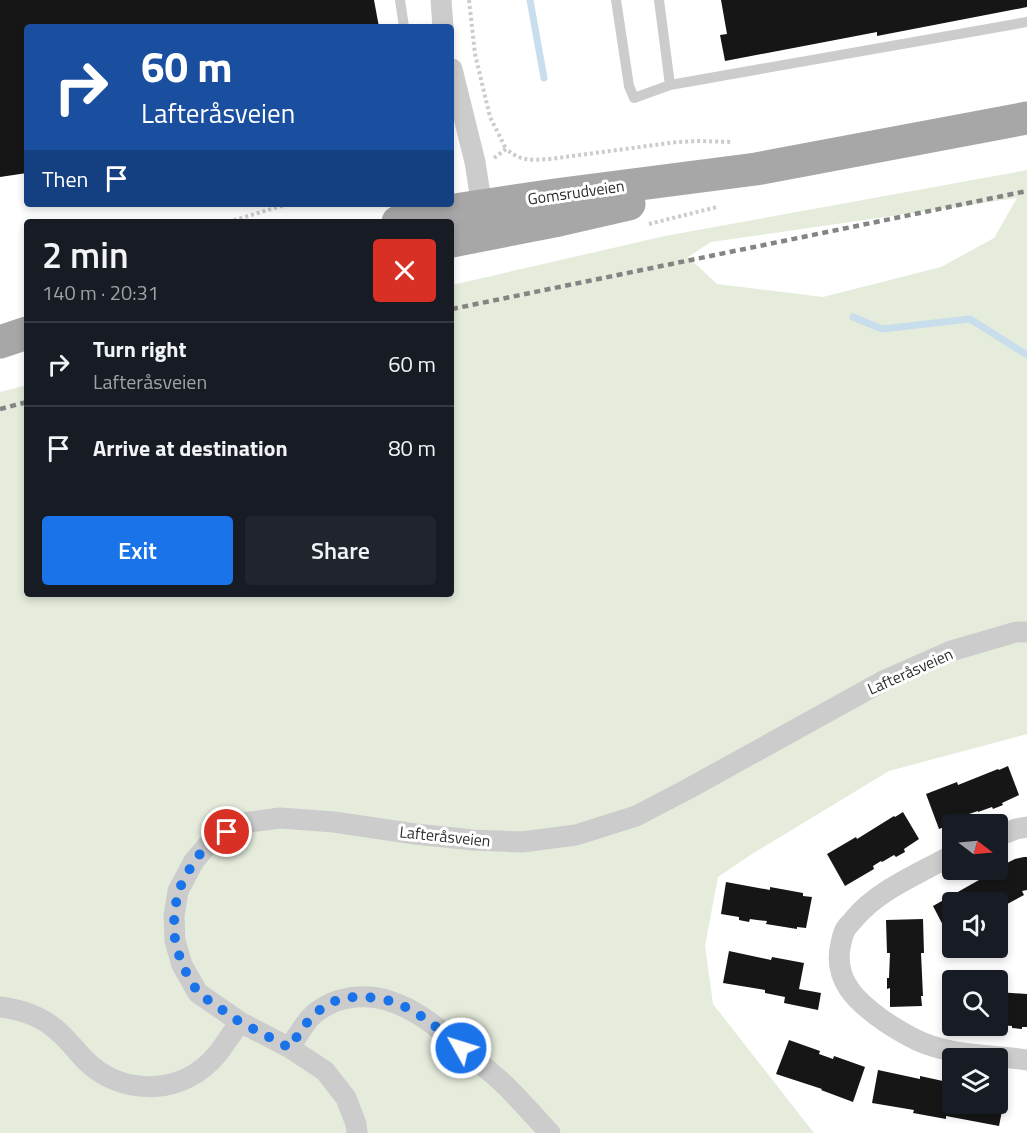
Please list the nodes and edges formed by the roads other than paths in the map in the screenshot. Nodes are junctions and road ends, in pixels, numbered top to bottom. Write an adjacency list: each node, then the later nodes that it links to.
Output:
1 (400, 0): 6 (lane)
2 (441, 0): 7 (street)
3 (616, 0): 9 (lane)
4 (659, 0): 9 (lane)
5 (1027, 22): 9 (lane)
6 (404, 24)
7 (444, 24)
8 (454, 77): 11 (street)
9 (670, 85)
10 (1027, 118): 11 (main road, Gomsrudveien)
11 (460, 220)
12 (24, 334): 13 (main road)
13 (0, 342)
14 (1027, 632): 19 (street, Lafteråsveien)
15 (1027, 827): 16 (street)
16 (1008, 832)
17 (942, 860): 21 (street)
18 (0, 1007): 19 (street)
19 (240, 1022): 20 (street, Lafteråsveien)
20 (290, 1048): 22 (street, Lafteråsveien); 23 (street)
21 (1027, 1060)
22 (357, 1133)
23 (550, 1133)

